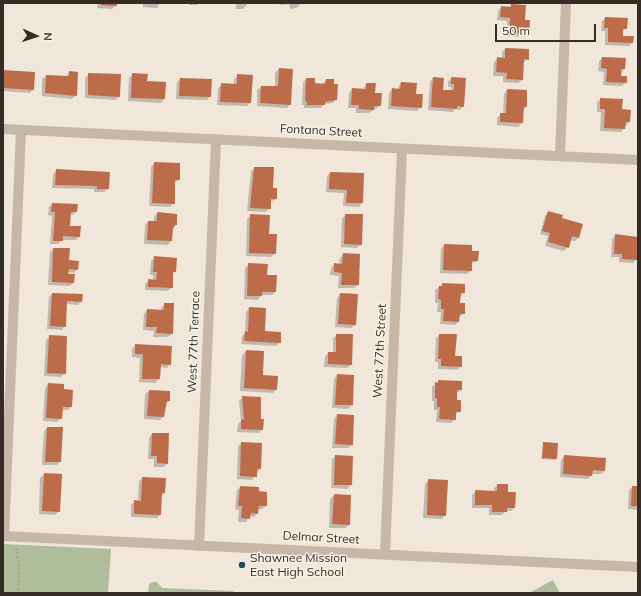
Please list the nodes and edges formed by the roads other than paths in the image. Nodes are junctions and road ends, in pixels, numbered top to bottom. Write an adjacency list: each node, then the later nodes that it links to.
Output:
1 (566, 3): 6 (street)
2 (3, 129): 3 (street, Fontana Street)
3 (21, 130): 4 (street, Fontana Street); 8 (street)
4 (216, 140): 5 (street, Fontana Street); 9 (street, West 77th Terrace)
5 (402, 149): 6 (street, Fontana Street); 10 (street, West 77th Street)
6 (560, 155): 7 (street, Fontana Street)
7 (638, 160)
8 (4, 536): 9 (street, Delmar Street)
9 (199, 546): 10 (street, Delmar Street)
10 (385, 554): 11 (street, Delmar Street)
11 (638, 567)

